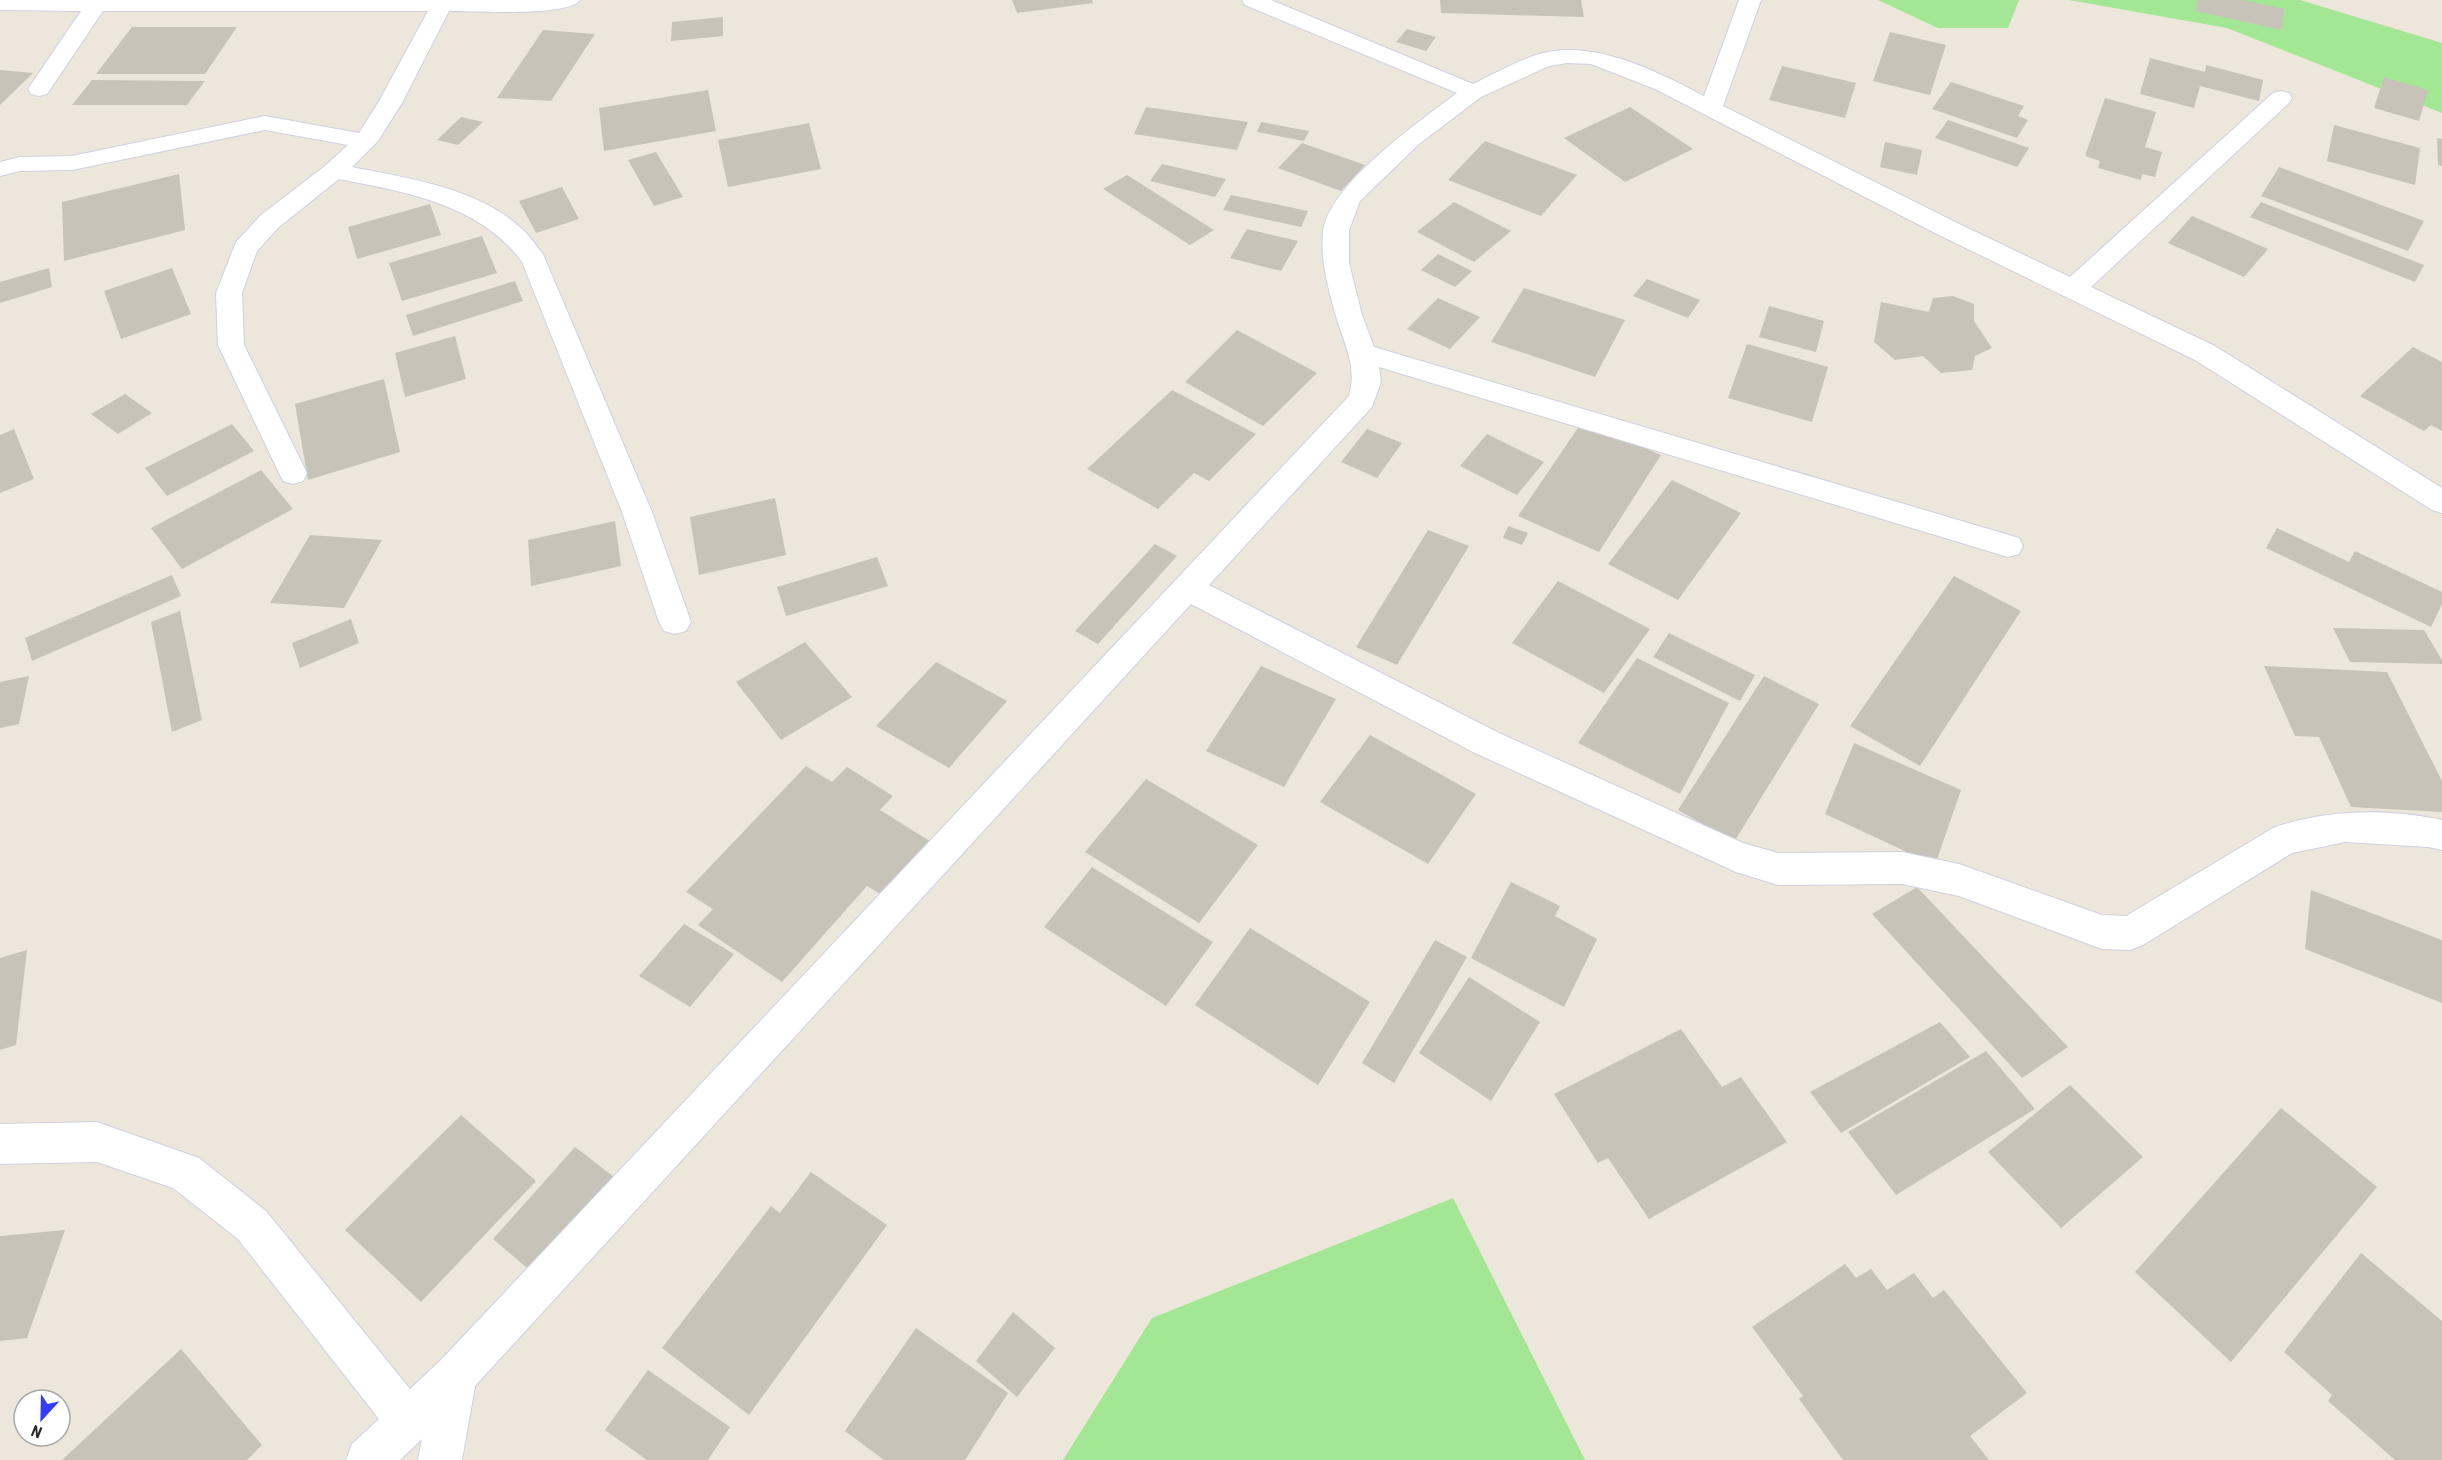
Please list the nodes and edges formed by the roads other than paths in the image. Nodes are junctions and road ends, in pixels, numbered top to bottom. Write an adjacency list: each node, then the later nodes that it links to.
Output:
1 (569, 0): 6 (street)
2 (1253, 0): 8 (street)
3 (1750, 0): 10 (street)
4 (97, 2): 5 (street); 6 (street); 7 (street)
5 (0, 4)
6 (442, 5): 11 (street)
7 (39, 90)
8 (1473, 92): 10 (street); 15 (street)
9 (2282, 98): 14 (street)
10 (1710, 108): 14 (street)
11 (366, 141): 12 (street); 13 (street)
12 (0, 170)
13 (334, 171): 16 (street); 20 (street)
14 (2073, 289): 17 (street)
15 (1363, 353): 18 (street); 19 (street)
16 (293, 473)
17 (2442, 502)
18 (2008, 546)
19 (1188, 588): 21 (street); 23 (street)
20 (675, 622)
21 (2442, 835)
22 (0, 1144): 24 (street)
23 (455, 1376): 24 (street); 26 (street)
24 (408, 1421): 25 (street)
25 (368, 1460)
26 (440, 1460)

